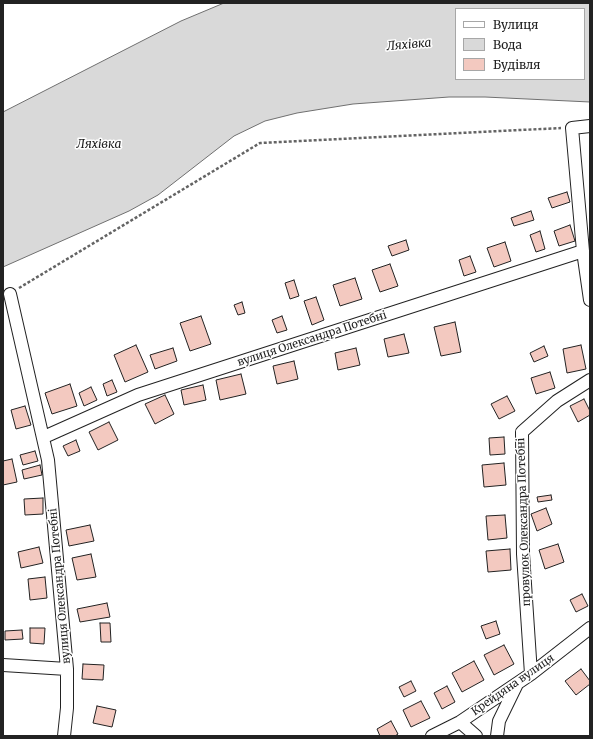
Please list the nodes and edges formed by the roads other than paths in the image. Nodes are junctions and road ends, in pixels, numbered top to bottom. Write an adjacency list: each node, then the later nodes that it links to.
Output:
1 (590, 126): 2 (street)
2 (584, 251): 4 (street); 6 (street, вулиця Олександра Потебні)
3 (10, 294): 6 (street, вулиця Олександра Потебні)
4 (590, 300)
5 (590, 380): 10 (street, провулок Олександра Потебні)
6 (44, 437): 9 (street, вулиця Олександра Потебні)
7 (590, 628): 10 (street, Крейдяна вулиця)
8 (3, 665): 9 (street)
9 (67, 669): 13 (street, вулиця Олександра Потебні)
10 (531, 674): 11 (street, Крейдяна вулиця)
11 (517, 684): 12 (street, Крейдяна вулиця); 16 (street)
12 (460, 722): 14 (street, Крейдяна вулиця); 15 (street)
13 (64, 736)
14 (432, 736)
15 (476, 736)
16 (497, 736)

